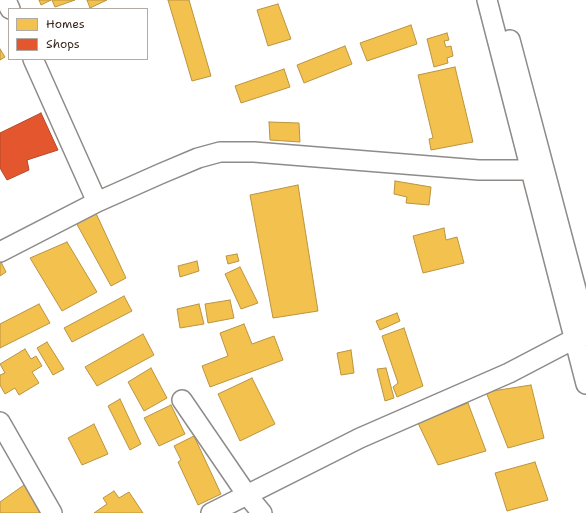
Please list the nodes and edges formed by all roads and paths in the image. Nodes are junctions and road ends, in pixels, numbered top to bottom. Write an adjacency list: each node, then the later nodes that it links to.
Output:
1 (487, 0): 4 (street)
2 (500, 0): 4 (street)
3 (33, 60): 5 (street)
4 (536, 168): 5 (street); 7 (street)
5 (97, 202): 6 (street)
6 (0, 252)
7 (578, 304): 8 (street)
8 (582, 334): 9 (street); 12 (street)
9 (586, 384)
10 (182, 400): 12 (street)
11 (0, 422): 13 (street)
12 (247, 495): 14 (street); 15 (street)
13 (52, 513)
14 (211, 513)
15 (262, 513)

